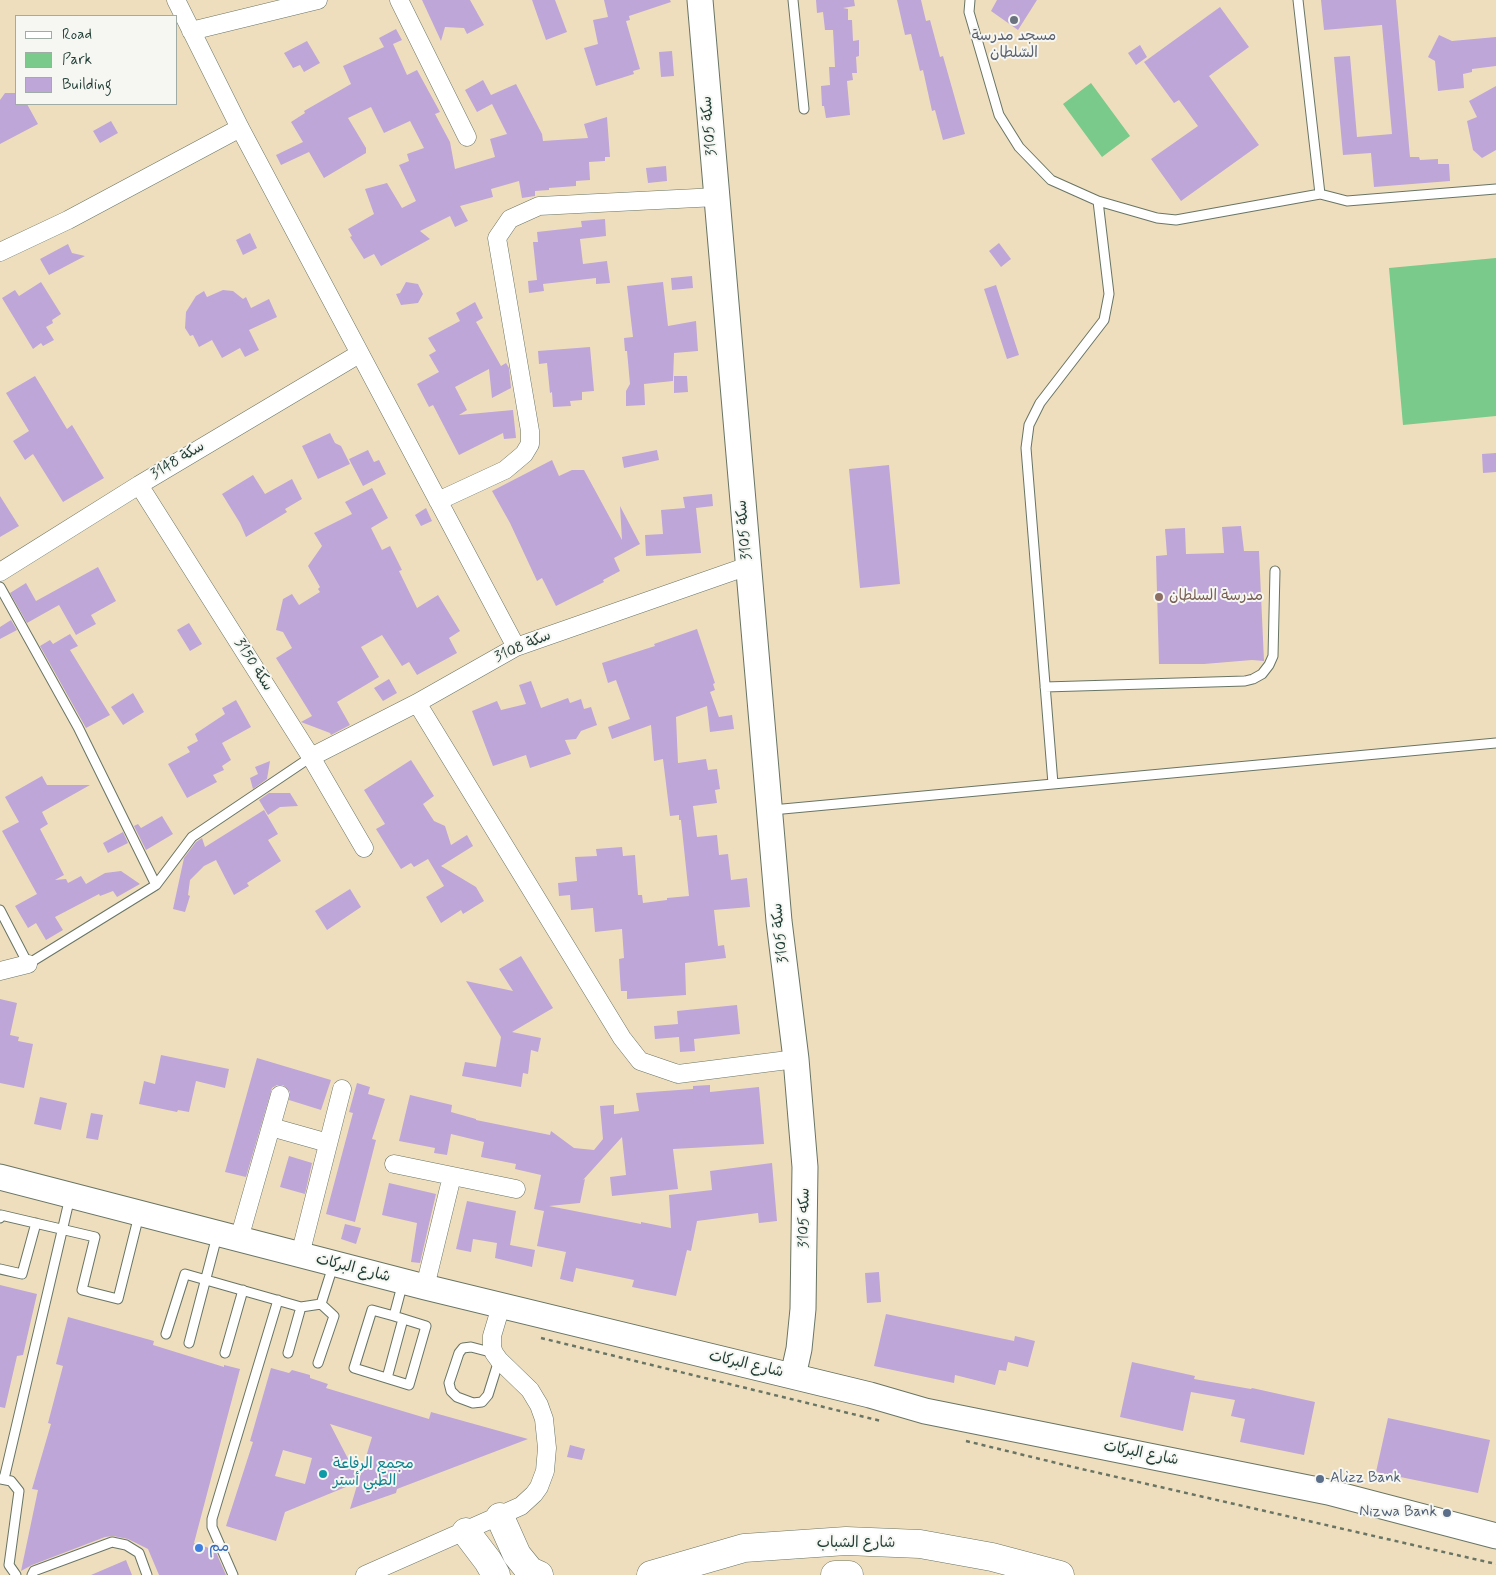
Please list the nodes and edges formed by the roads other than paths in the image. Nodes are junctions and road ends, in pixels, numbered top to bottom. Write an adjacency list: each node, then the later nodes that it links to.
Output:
1 (176, 0): 8 (street)
2 (318, 0): 8 (street)
3 (399, 0): 11 (street)
4 (700, 0): 14 (street, سكة 3105)
5 (793, 0): 9 (lane)
6 (970, 0): 15 (lane)
7 (1298, 0): 13 (lane)
8 (191, 31): 10 (street)
9 (804, 109)
10 (240, 128): 16 (street); 17 (street)
11 (467, 137)
12 (1496, 189): 13 (lane)
13 (1320, 194): 15 (lane)
14 (716, 197): 19 (street); 20 (street, سكة 3105)
15 (1098, 201): 25 (lane)
16 (0, 252)
17 (359, 354): 18 (street, سكة 3148); 19 (street)
18 (139, 485): 22 (street, سكة 3148); 28 (street, سكة 3150)
19 (438, 500): 24 (street)
20 (748, 566): 24 (street, سكة 3108); 30 (street, سكة 3105)
21 (1275, 571): 25 (lane)
22 (0, 572)
23 (0, 587): 32 (lane)
24 (516, 647): 26 (street, سكة 3108)
25 (1045, 687): 29 (lane)
26 (417, 703): 28 (street, سكة 3108); 36 (street)
27 (1496, 743): 29 (lane)
28 (311, 757): 31 (street, سكة 3150); 32 (lane)
29 (1053, 784): 30 (lane)
30 (770, 810): 36 (street, سكة 3105)
31 (364, 848)
32 (156, 885): 34 (lane)
33 (0, 910): 34 (lane)
34 (28, 964): 35 (street)
35 (0, 971)
36 (796, 1059): 68 (street, سكه 3105)
37 (342, 1088): 40 (street)
38 (280, 1096): 39 (street)
39 (271, 1128): 40 (street); 50 (street)
40 (328, 1143): 51 (street)
41 (394, 1164): 42 (street)
42 (452, 1176): 44 (street); 55 (street)
43 (0, 1177): 45 (street, شارع البركات)
44 (516, 1189)
45 (71, 1195): 46 (street, شارع البركات); 49 (lane)
46 (140, 1213): 49 (lane); 50 (street, شارع البركات)
47 (0, 1218): 48 (lane)
48 (36, 1223): 49 (lane); 53 (lane)
49 (63, 1229): 70 (lane)
50 (228, 1236): 51 (street, شارع البركات); 54 (lane)
51 (300, 1255): 52 (street, شارع البركات)
52 (334, 1263): 55 (street, شارع البركات); 58 (lane)
53 (0, 1269)
54 (206, 1280): 56 (lane); 62 (lane); 63 (lane)
55 (414, 1284): 59 (street, شارع البركات); 61 (lane)
56 (242, 1290): 57 (lane); 64 (lane)
57 (278, 1300): 60 (lane); 79 (lane)
58 (321, 1304): 60 (lane); 67 (lane)
59 (501, 1306): 66 (street); 68 (street, شارع البركات)
60 (301, 1307): 65 (lane)
61 (399, 1317): 69 (lane); 69 (lane); 69 (lane)
62 (166, 1334)
63 (189, 1343)
64 (225, 1353)
65 (288, 1353)
66 (496, 1357): 66 (lane); 71 (street)
67 (318, 1363)
68 (793, 1376): 73 (street, شارع البركات)
69 (387, 1378)
70 (2, 1479): 74 (lane)
71 (500, 1517): 72 (street); 82 (main road)
72 (466, 1532): 80 (street); 81 (main road)
73 (1496, 1536)
74 (5, 1566): 76 (lane)
75 (649, 1574): 85 (main road, شارع الشباب)
76 (16, 1575)
77 (32, 1575): 78 (lane)
78 (147, 1575)
79 (233, 1575)
80 (365, 1575)
81 (496, 1575)
82 (539, 1575)
83 (834, 1575): 84 (main road, شارع الشباب)
84 (849, 1575)
85 (1060, 1575)

